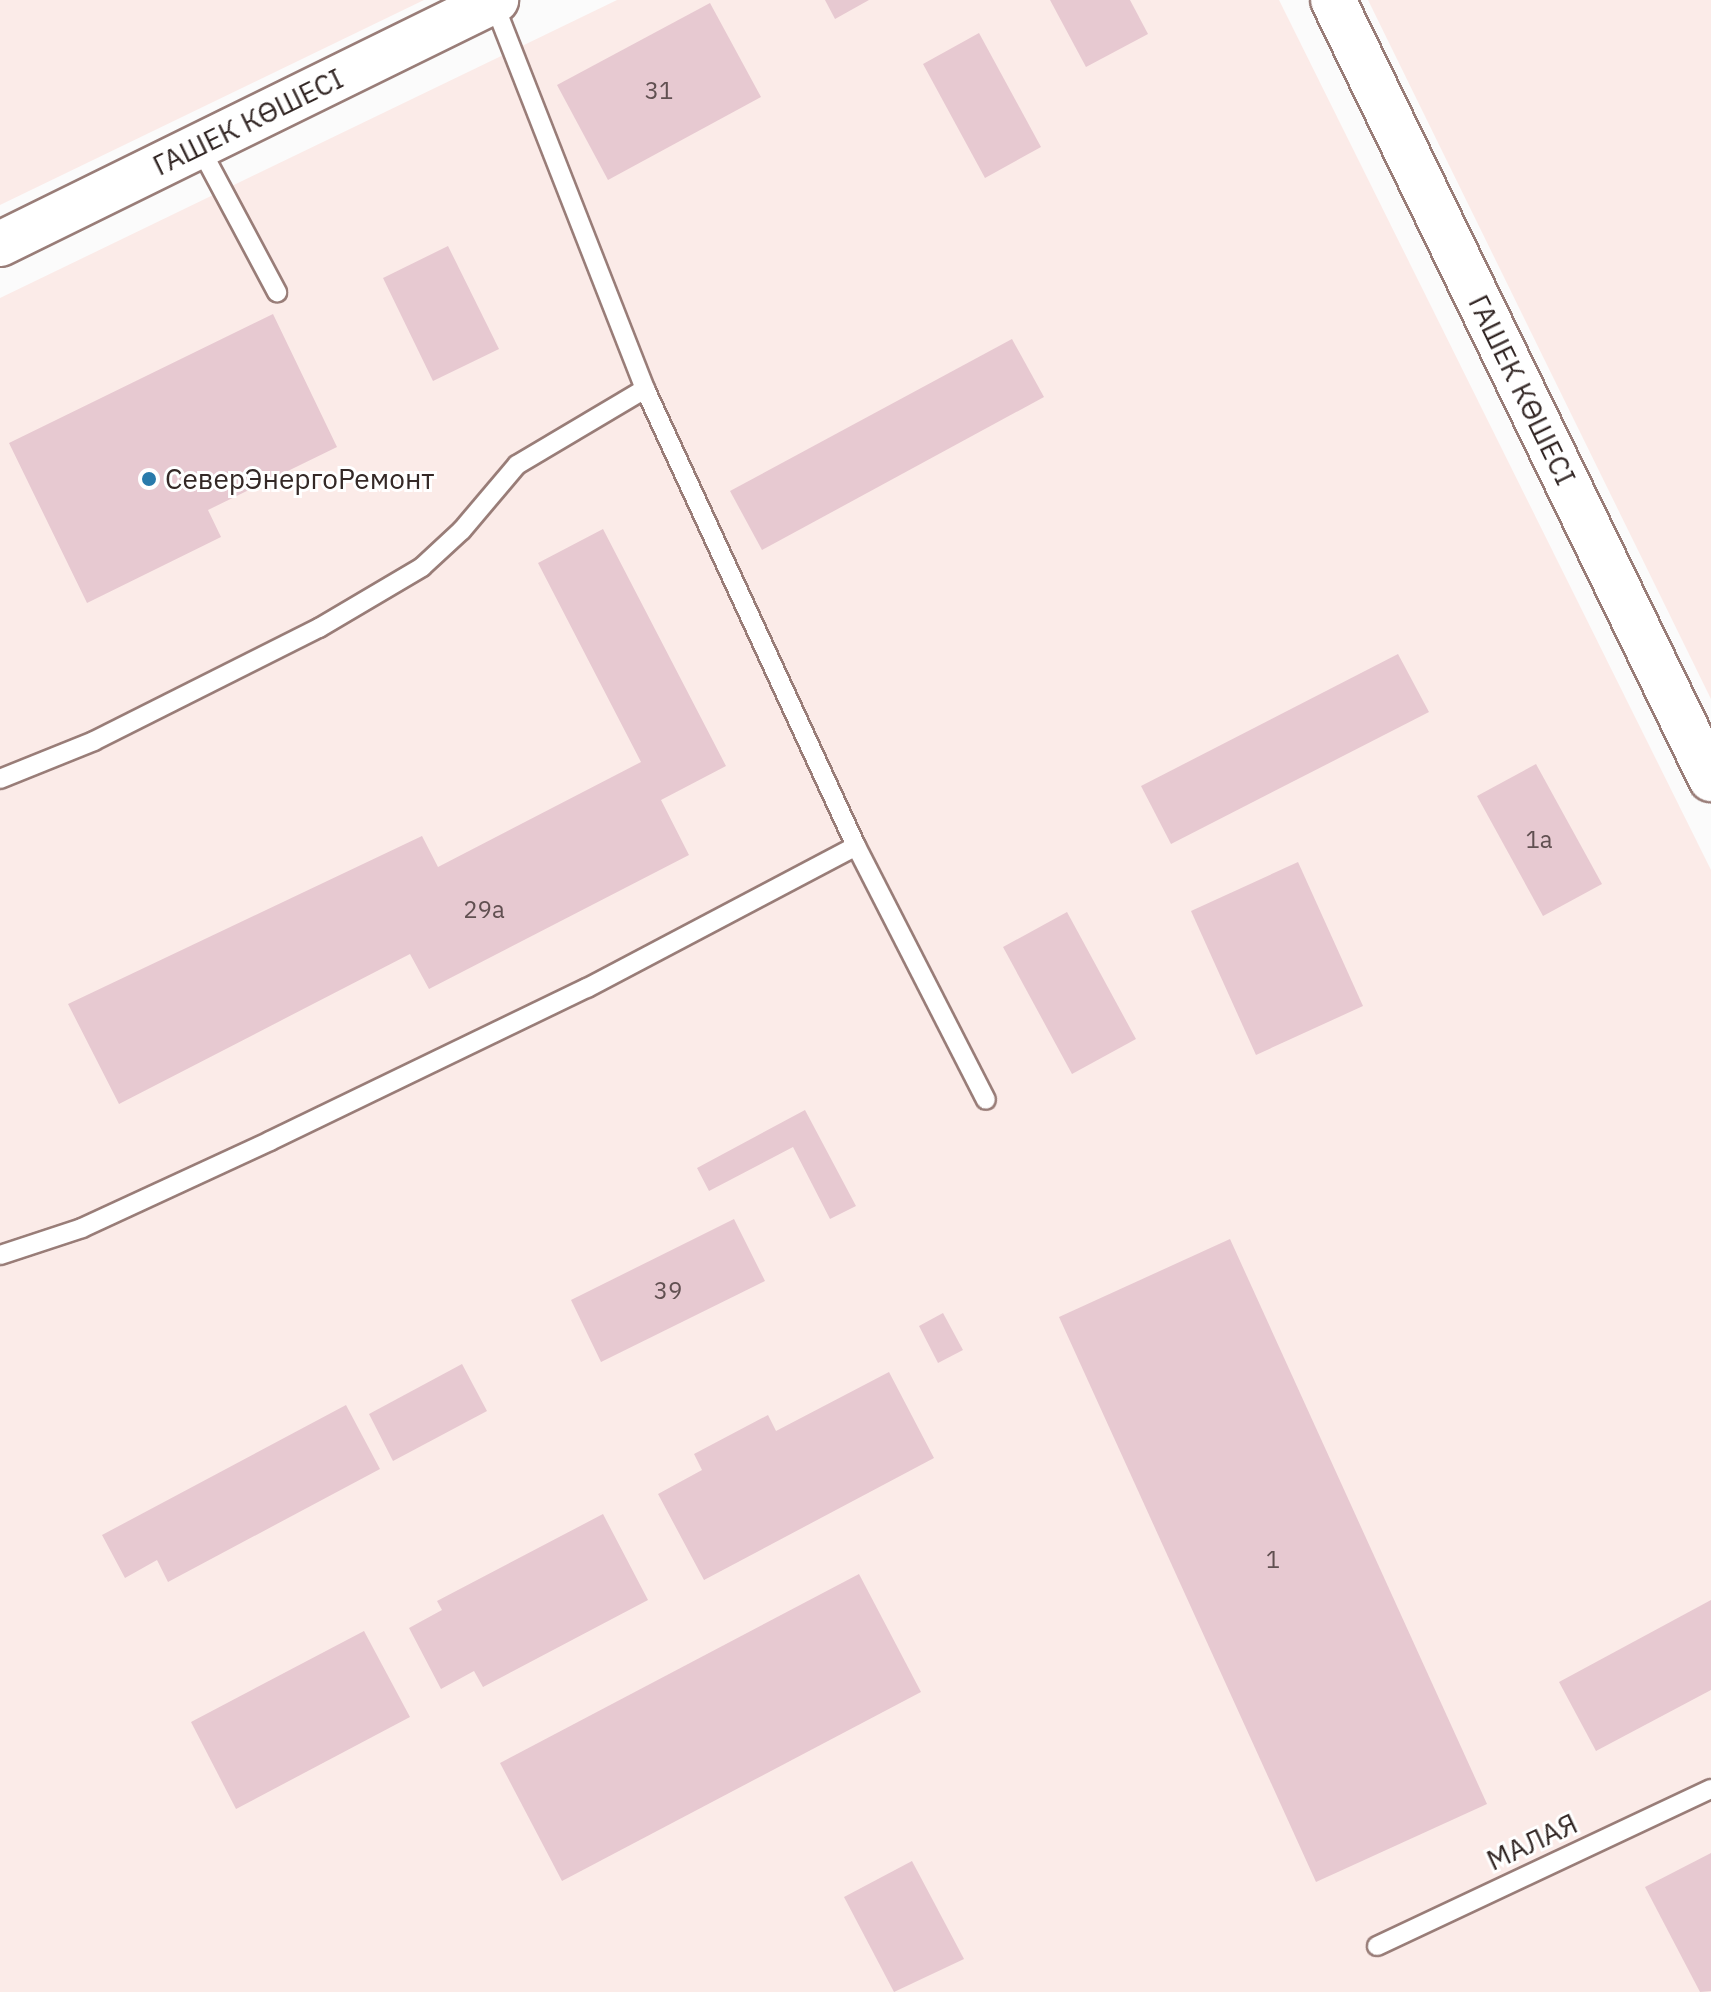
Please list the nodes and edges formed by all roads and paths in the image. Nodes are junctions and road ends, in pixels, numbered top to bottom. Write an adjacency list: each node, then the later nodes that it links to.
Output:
1 (1333, 0): 8 (street, ГАШЕК КӨШЕСІ)
2 (494, 1): 3 (street, ГАШЕК КӨШЕСІ); 6 (lane)
3 (199, 146): 4 (street, ГАШЕК КӨШЕСІ); 5 (lane)
4 (0, 244)
5 (277, 292)
6 (645, 389): 7 (lane); 9 (lane)
7 (0, 779)
8 (1711, 779)
9 (856, 846): 10 (lane); 11 (lane)
10 (986, 1100)
11 (0, 1255)
12 (1711, 1789): 13 (lane, МАЛАЯ)
13 (1377, 1946)

